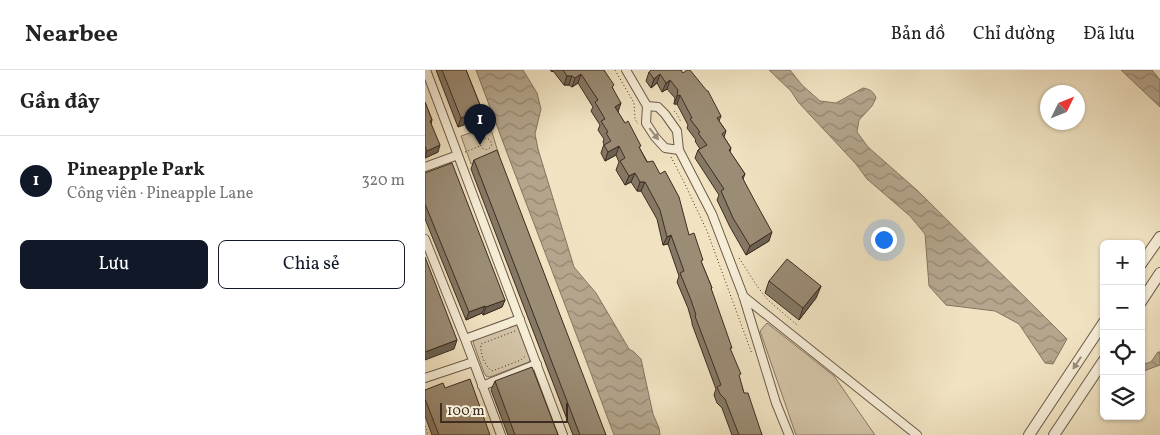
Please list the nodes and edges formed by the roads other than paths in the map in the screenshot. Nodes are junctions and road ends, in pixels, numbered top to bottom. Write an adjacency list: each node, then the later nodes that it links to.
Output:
1 (427, 70): 5 (street)
2 (626, 70): 3 (street)
3 (647, 106): 4 (street); 4 (street, one-way to 4)
4 (679, 150): 11 (street)
5 (458, 155): 6 (street); 13 (street)
6 (425, 168)
7 (1160, 237): 9 (street)
8 (425, 239): 15 (street)
9 (1145, 258)
10 (1160, 273): 12 (street)
11 (743, 295): 23 (street); 24 (street)
12 (1145, 296)
13 (520, 319): 15 (street); 17 (street)
14 (1100, 328): 25 (street, one-way to 25)
15 (465, 339): 16 (street)
16 (473, 362): 19 (street); 20 (street)
17 (537, 364): 20 (street); 22 (street)
18 (1100, 366): 26 (street)
19 (425, 378)
20 (483, 386): 21 (street)
21 (501, 435)
22 (563, 435)
23 (789, 435)
24 (917, 435)
25 (1029, 435)
26 (1054, 435)

